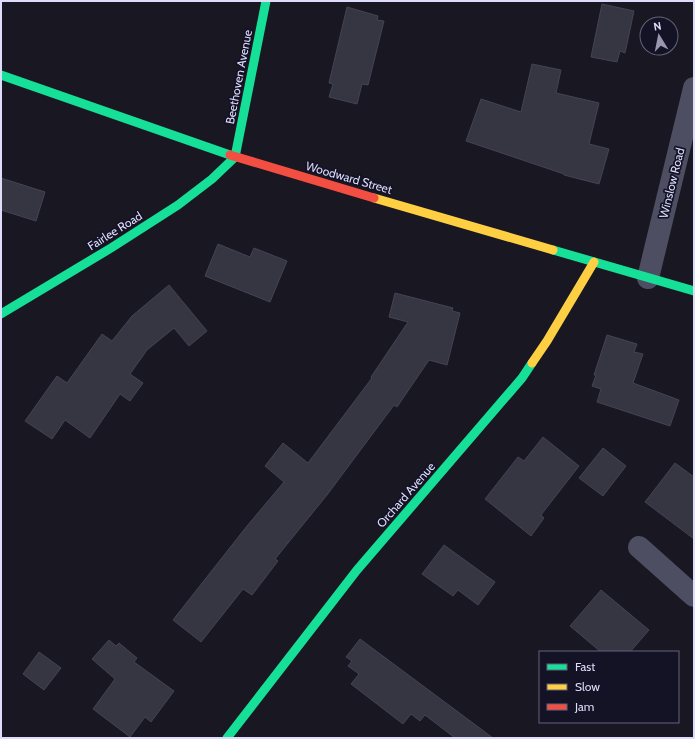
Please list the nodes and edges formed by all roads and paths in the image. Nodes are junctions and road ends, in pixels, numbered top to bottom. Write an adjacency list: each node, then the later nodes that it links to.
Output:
1 (266, 1): 4 (street, Beethoven Avenue)
2 (1, 75): 4 (street, Woodward Street)
3 (694, 88): 6 (street, Winslow Road)
4 (235, 157): 5 (street, Woodward Street); 8 (street, Fairlee Road)
5 (594, 262): 6 (street, Woodward Street); 11 (street, Orchard Avenue)
6 (648, 278): 7 (street, Woodward Street)
7 (694, 291)
8 (1, 314)
9 (639, 547): 10 (street)
10 (694, 596)
11 (227, 738)

